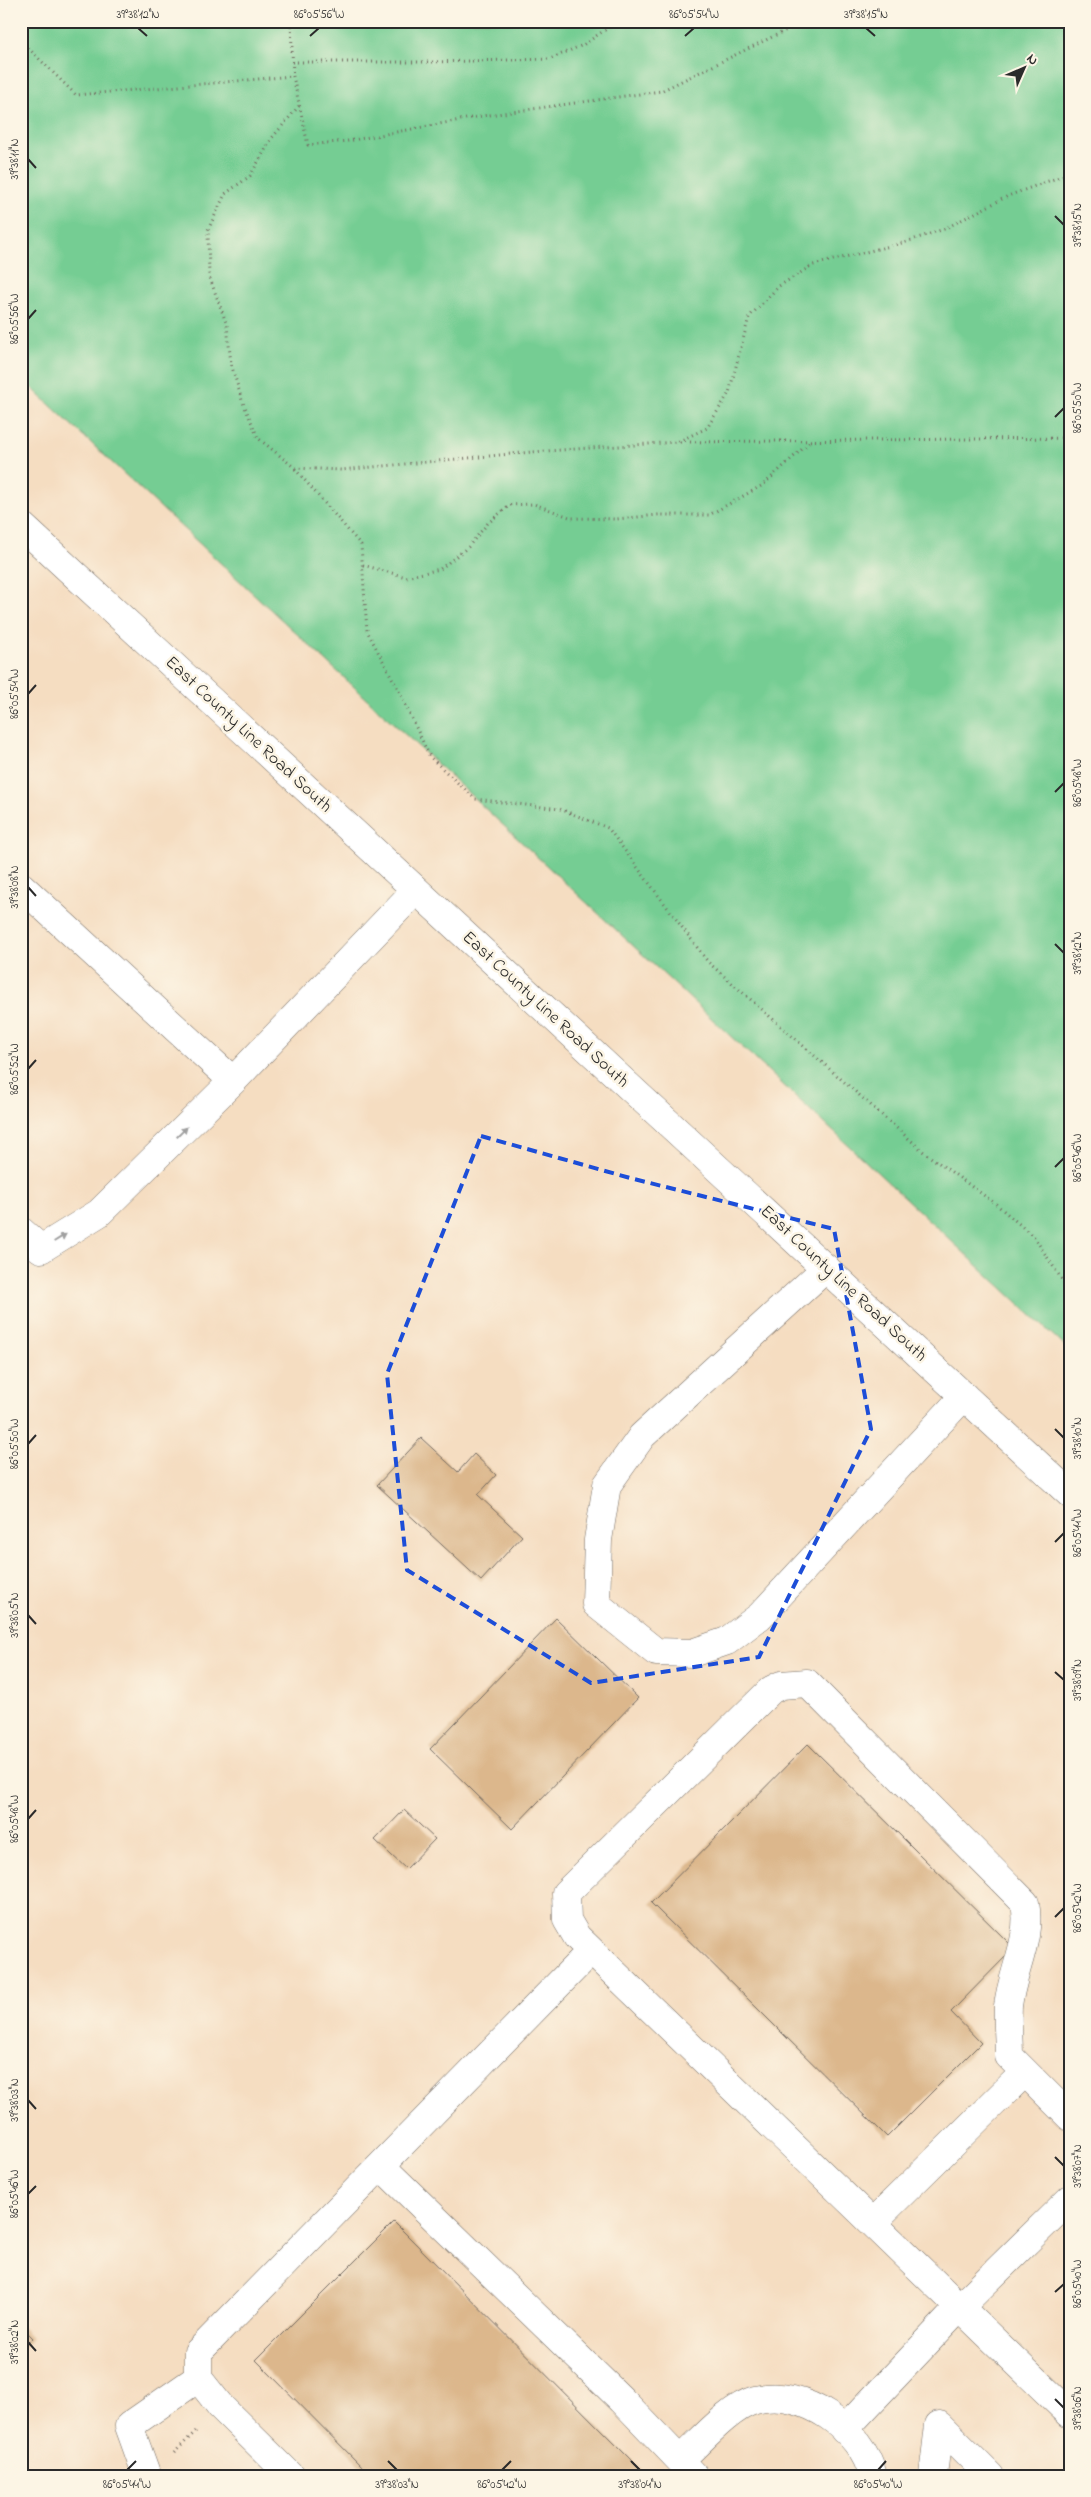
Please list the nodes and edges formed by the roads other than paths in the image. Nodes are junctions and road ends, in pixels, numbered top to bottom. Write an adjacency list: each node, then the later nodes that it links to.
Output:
1 (21, 525): 3 (main road, East County Line Road South)
2 (21, 886): 4 (main road)
3 (416, 890): 4 (main road); 6 (main road, East County Line Road South)
4 (233, 1081): 5 (main road, one-way to 4)
5 (21, 1231)
6 (826, 1268): 7 (main road, East County Line Road South); 7 (main road)
7 (964, 1396): 8 (main road, East County Line Road South)
8 (1070, 1494)
9 (591, 1951): 10 (main road); 12 (main road); 14 (main road)
10 (1025, 2072): 11 (main road); 14 (main road)
11 (1070, 2117)
12 (380, 2166): 16 (main road); 19 (main road)
13 (1070, 2200): 15 (main road)
14 (872, 2222): 15 (main road)
15 (960, 2308): 17 (main road); 18 (main road)
16 (198, 2378): 20 (main road); 21 (main road)
17 (1070, 2414)
18 (844, 2430): 19 (main road); 22 (main road)
19 (687, 2468)
20 (147, 2476)
21 (291, 2476)
22 (873, 2476)
23 (933, 2476): 24 (main road)
24 (990, 2476)

